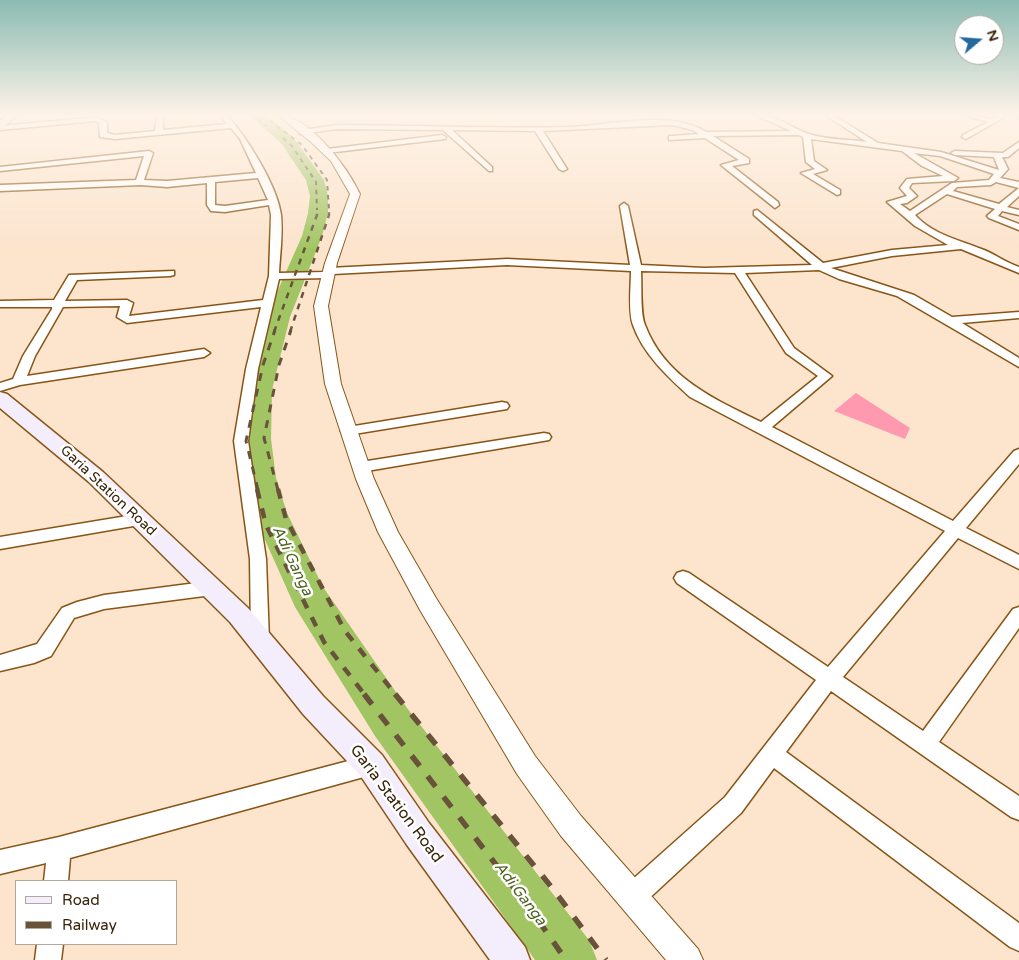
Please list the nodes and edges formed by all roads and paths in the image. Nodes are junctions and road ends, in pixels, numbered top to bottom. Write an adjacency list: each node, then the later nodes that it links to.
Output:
1 (52, 160): 12 (street)
2 (147, 160): 19 (street)
3 (254, 160): 15 (street)
4 (334, 160): 41 (street)
5 (480, 160): 13 (street)
6 (557, 160): 14 (street)
7 (744, 160): 29 (street)
8 (809, 160): 25 (street)
9 (919, 160): 17 (street)
10 (956, 160): 16 (street)
11 (1002, 160): 16 (street)
12 (0, 169)
13 (489, 169)
14 (564, 170)
15 (262, 175): 18 (street); 27 (street)
16 (998, 176): 20 (street); 21 (street)
17 (954, 178): 20 (street); 33 (street)
18 (211, 180): 19 (street); 27 (street)
19 (141, 182): 22 (street)
20 (964, 183): 23 (street)
21 (1019, 185)
22 (0, 188)
23 (945, 191): 30 (street); 33 (street)
24 (1019, 191): 26 (street)
25 (837, 192)
26 (1014, 200): 30 (street)
27 (273, 202): 42 (street)
28 (624, 206): 37 (street)
29 (774, 206)
30 (1000, 208): 32 (street); 34 (street)
31 (757, 213): 36 (street)
32 (1018, 213)
33 (910, 215): 35 (street)
34 (1019, 226)
35 (959, 247): 36 (street); 39 (street)
36 (822, 267): 38 (street); 47 (street)
37 (636, 268): 38 (street); 41 (street); 53 (street)
38 (738, 270): 53 (street)
39 (1019, 270)
40 (170, 273): 45 (street)
41 (328, 273): 42 (street); 54 (street)
42 (274, 276): 43 (street)
43 (268, 303): 45 (street); 65 (street)
44 (0, 304): 45 (street)
45 (57, 304): 51 (street)
46 (1019, 315): 47 (street)
47 (949, 321): 49 (street)
48 (204, 353): 51 (street)
49 (1019, 364)
50 (0, 387): 51 (street)
51 (9, 390): 58 (main road, Garia Station Road)
52 (502, 406): 54 (street)
53 (762, 428): 59 (street)
54 (348, 431): 57 (street)
55 (544, 437): 57 (street)
56 (1019, 454): 59 (street)
57 (361, 467): 75 (street)
58 (139, 520): 60 (street); 63 (main road, Garia Station Road)
59 (954, 529): 61 (street); 67 (street)
60 (0, 543)
61 (1019, 563)
62 (682, 578): 67 (street)
63 (212, 588): 65 (main road, Garia Station Road); 66 (street)
64 (1019, 614): 68 (street)
65 (260, 641): 70 (main road, Garia Station Road)
66 (0, 663)
67 (829, 678): 68 (street); 69 (street)
68 (925, 745): 71 (street)
69 (772, 754): 75 (street); 76 (street)
70 (370, 765): 72 (street); 79 (main road, Garia Station Road)
71 (1019, 809)
72 (59, 849): 73 (street); 74 (street)
73 (0, 862)
74 (56, 880)
75 (633, 896): 80 (street)
76 (1019, 938)
77 (50, 945): 78 (street)
78 (48, 960)
79 (512, 960)
80 (687, 960)

